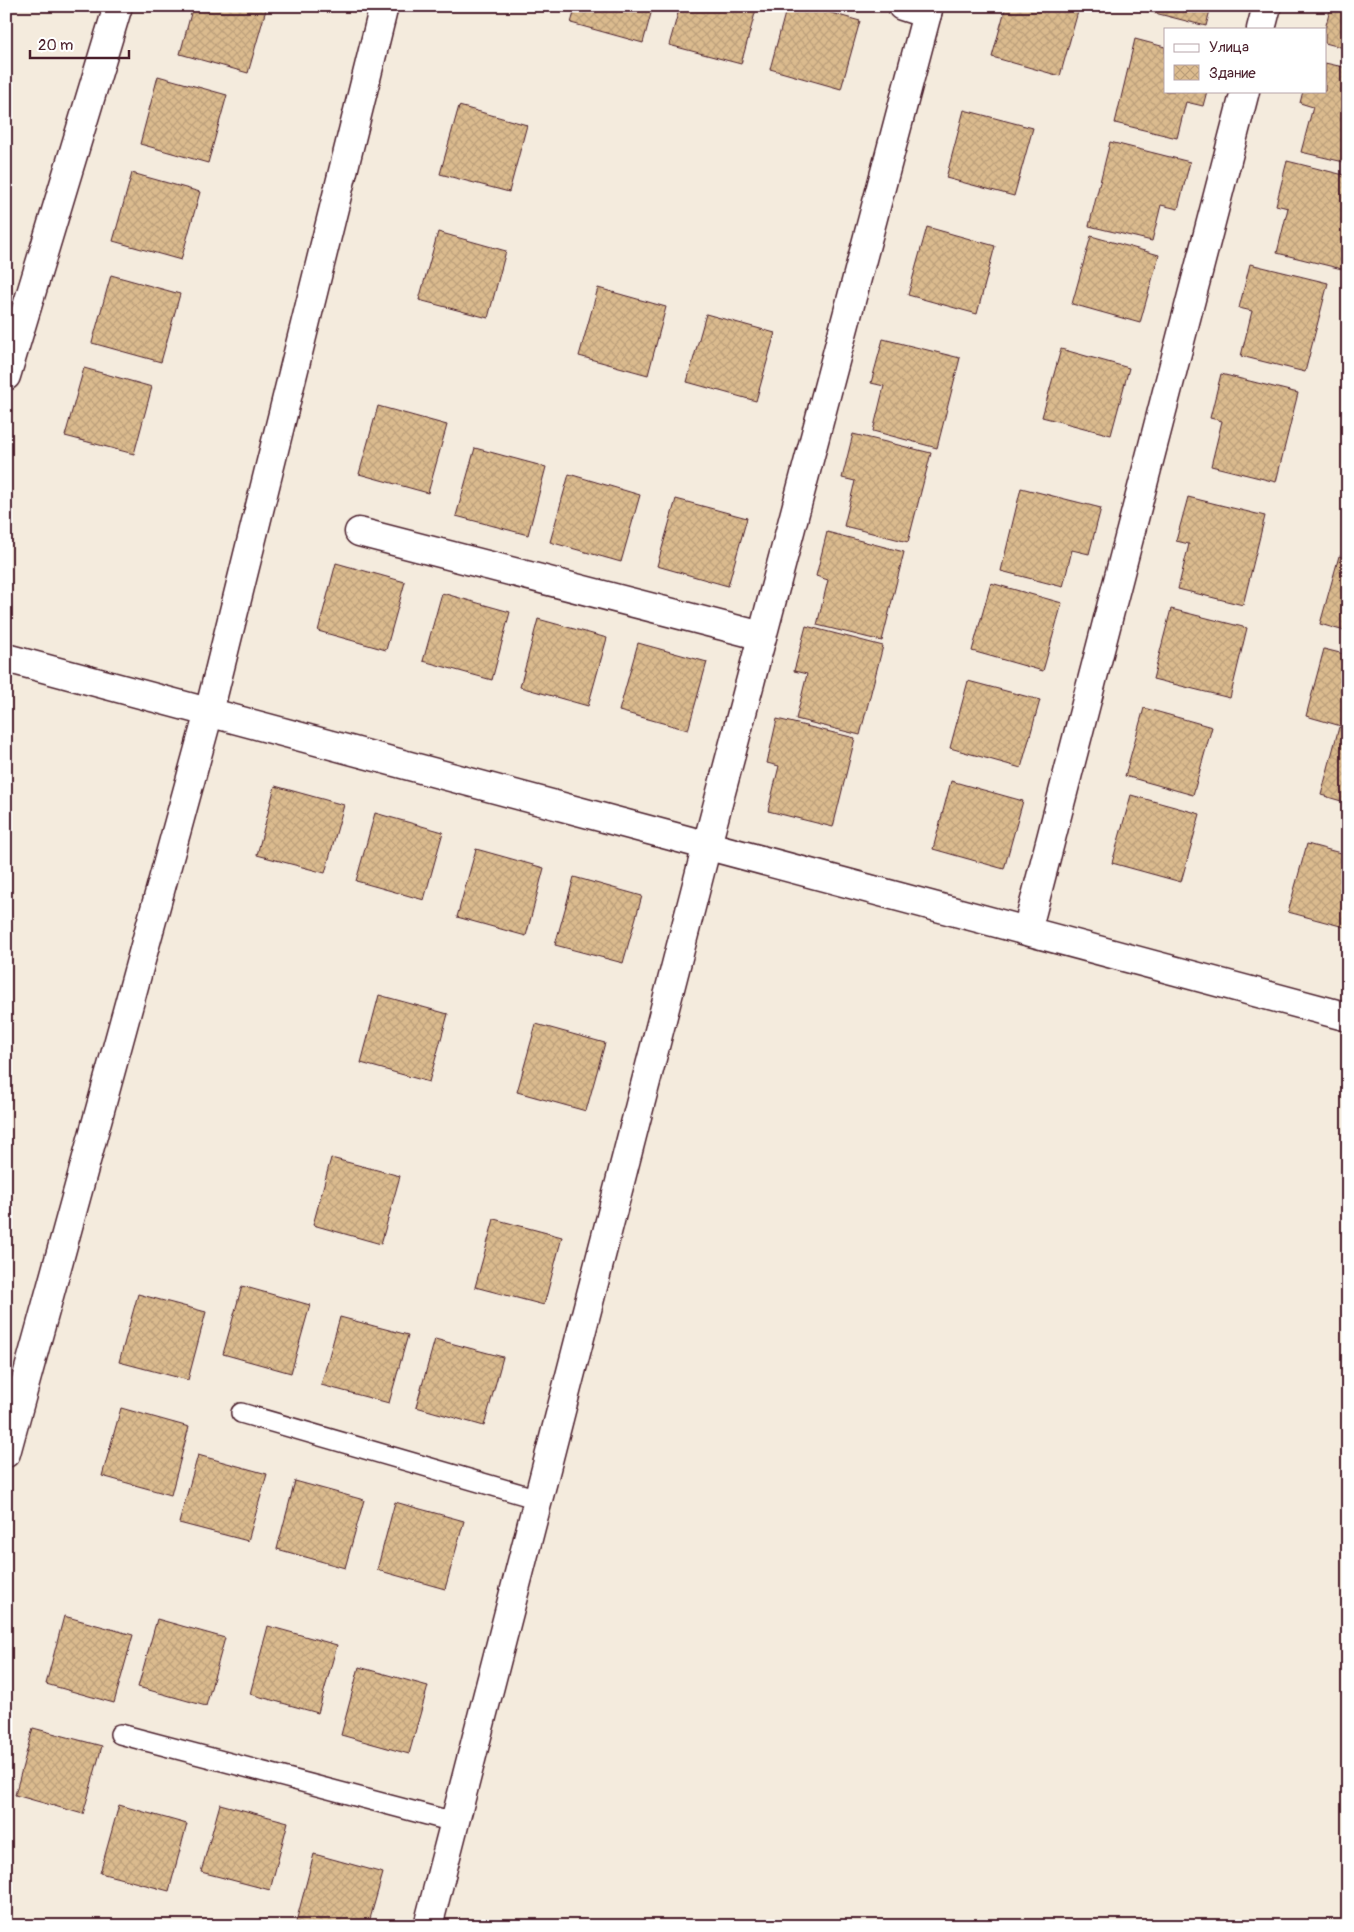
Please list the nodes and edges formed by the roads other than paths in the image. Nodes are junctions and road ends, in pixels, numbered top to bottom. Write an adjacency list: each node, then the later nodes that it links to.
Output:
1 (118, 6): 7 (street)
2 (384, 6): 11 (street)
3 (1267, 6): 5 (street)
4 (920, 9): 9 (street)
5 (1261, 28)
6 (1245, 92): 13 (street)
7 (6, 376)
8 (359, 532): 9 (street)
9 (762, 636): 12 (street)
10 (6, 658): 11 (street)
11 (209, 712): 12 (street); 16 (street)
12 (707, 845): 13 (street); 17 (street)
13 (1027, 931): 14 (street)
14 (1348, 1017)
15 (240, 1413): 17 (lane)
16 (6, 1453)
17 (538, 1499): 19 (street)
18 (120, 1734): 19 (lane)
19 (454, 1822): 20 (street)
20 (428, 1926)

